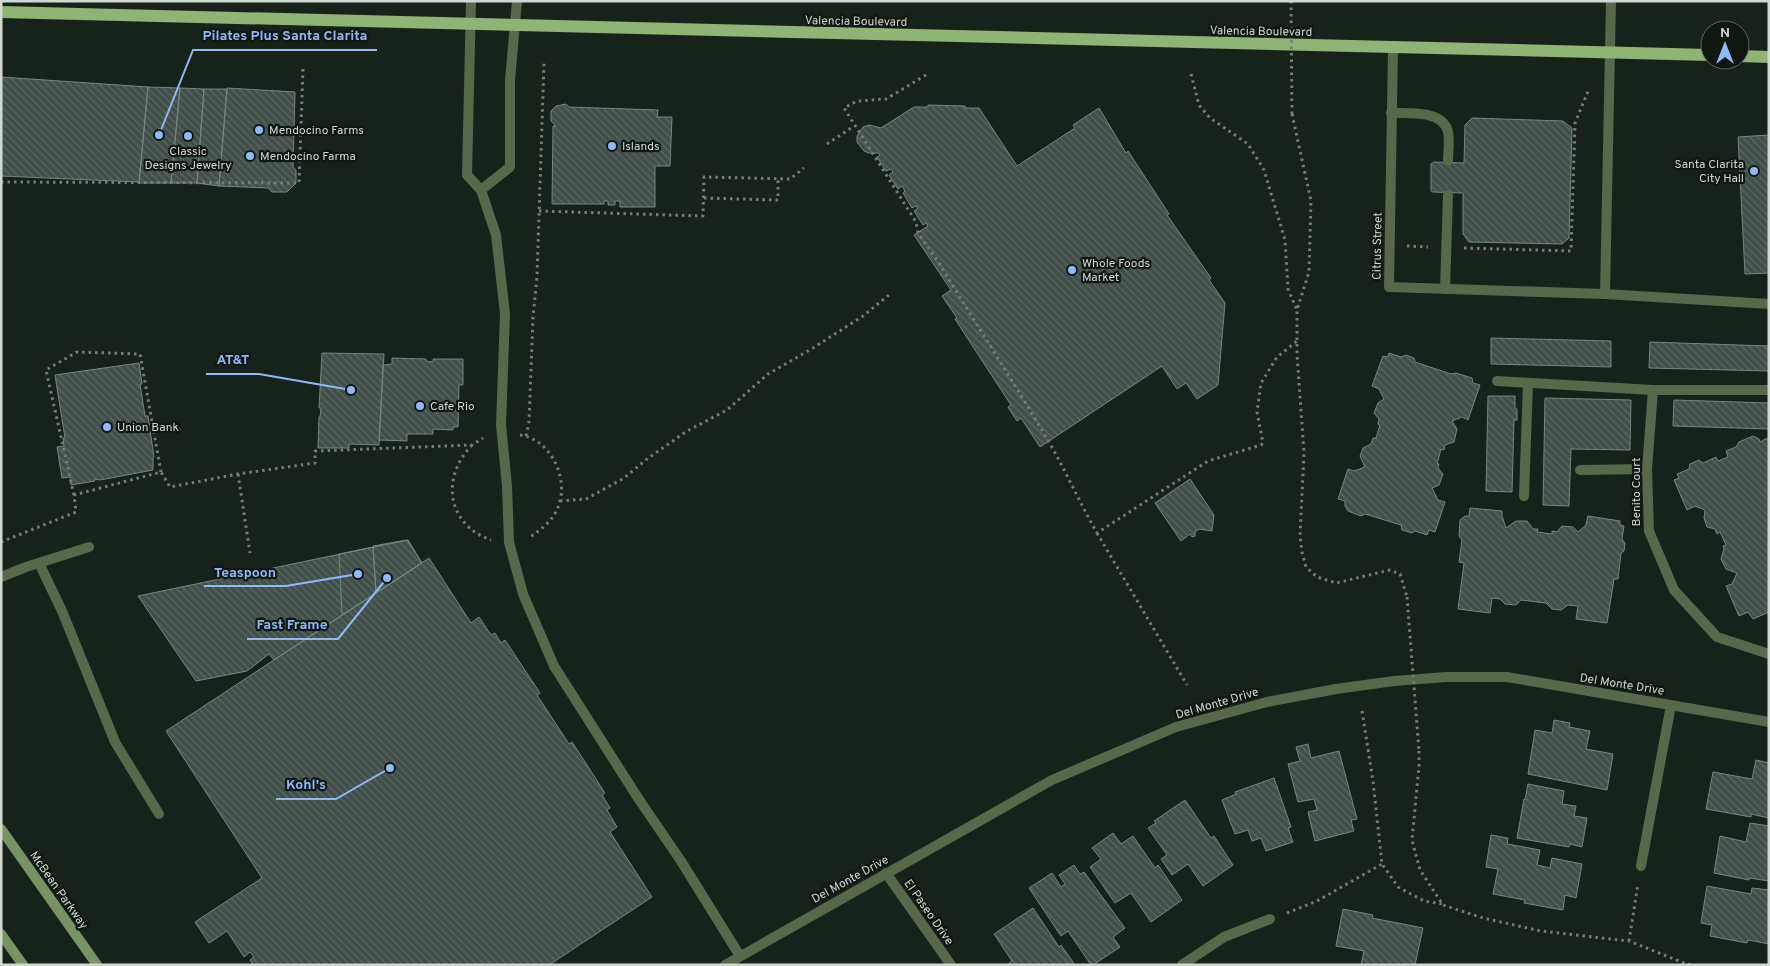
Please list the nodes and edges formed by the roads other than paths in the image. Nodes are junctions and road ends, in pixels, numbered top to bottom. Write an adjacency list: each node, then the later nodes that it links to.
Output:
1 (471, 1): 5 (street)
2 (517, 1): 6 (street)
3 (1611, 1): 8 (street)
4 (1, 12): 5 (main road, Valencia Boulevard)
5 (470, 25): 6 (main road, Valencia Boulevard); 14 (street)
6 (515, 26): 7 (main road, Valencia Boulevard); 14 (street)
7 (1394, 48): 8 (main road, Valencia Boulevard); 12 (street, Citrus Street)
8 (1610, 52): 9 (main road, Valencia Boulevard); 17 (street)
9 (1700, 55)
10 (1750, 56): 11 (main road)
11 (1769, 57)
12 (1391, 113): 13 (street); 16 (street, Citrus Street)
13 (1448, 161)
14 (480, 190): 38 (street)
15 (1448, 195): 16 (street)
16 (1444, 289): 17 (street, Citrus Street)
17 (1605, 294): 18 (street, Citrus Street)
18 (1769, 304)
19 (1498, 381): 20 (street)
20 (1528, 383): 21 (street); 25 (street)
21 (1653, 390): 22 (street); 23 (street, Benito Court)
22 (1769, 390)
23 (1647, 469): 24 (street); 29 (street, Benito Court)
24 (1580, 470)
25 (1524, 496)
26 (89, 547): 27 (street)
27 (39, 563): 28 (street); 32 (street)
28 (1, 577)
29 (1769, 654)
30 (1671, 704): 31 (street, Del Monte Drive); 34 (street); 35 (street, Del Monte Drive)
31 (1769, 722)
32 (159, 814)
33 (1, 829): 40 (main road, McBean Parkway)
34 (1641, 866)
35 (886, 873): 38 (street, Del Monte Drive); 42 (street, El Paseo Drive)
36 (1270, 919): 43 (street)
37 (1, 934): 39 (main road)
38 (740, 956): 41 (street, Del Monte Drive)
39 (23, 965)
40 (97, 965)
41 (725, 965)
42 (951, 965)
43 (1182, 965)

